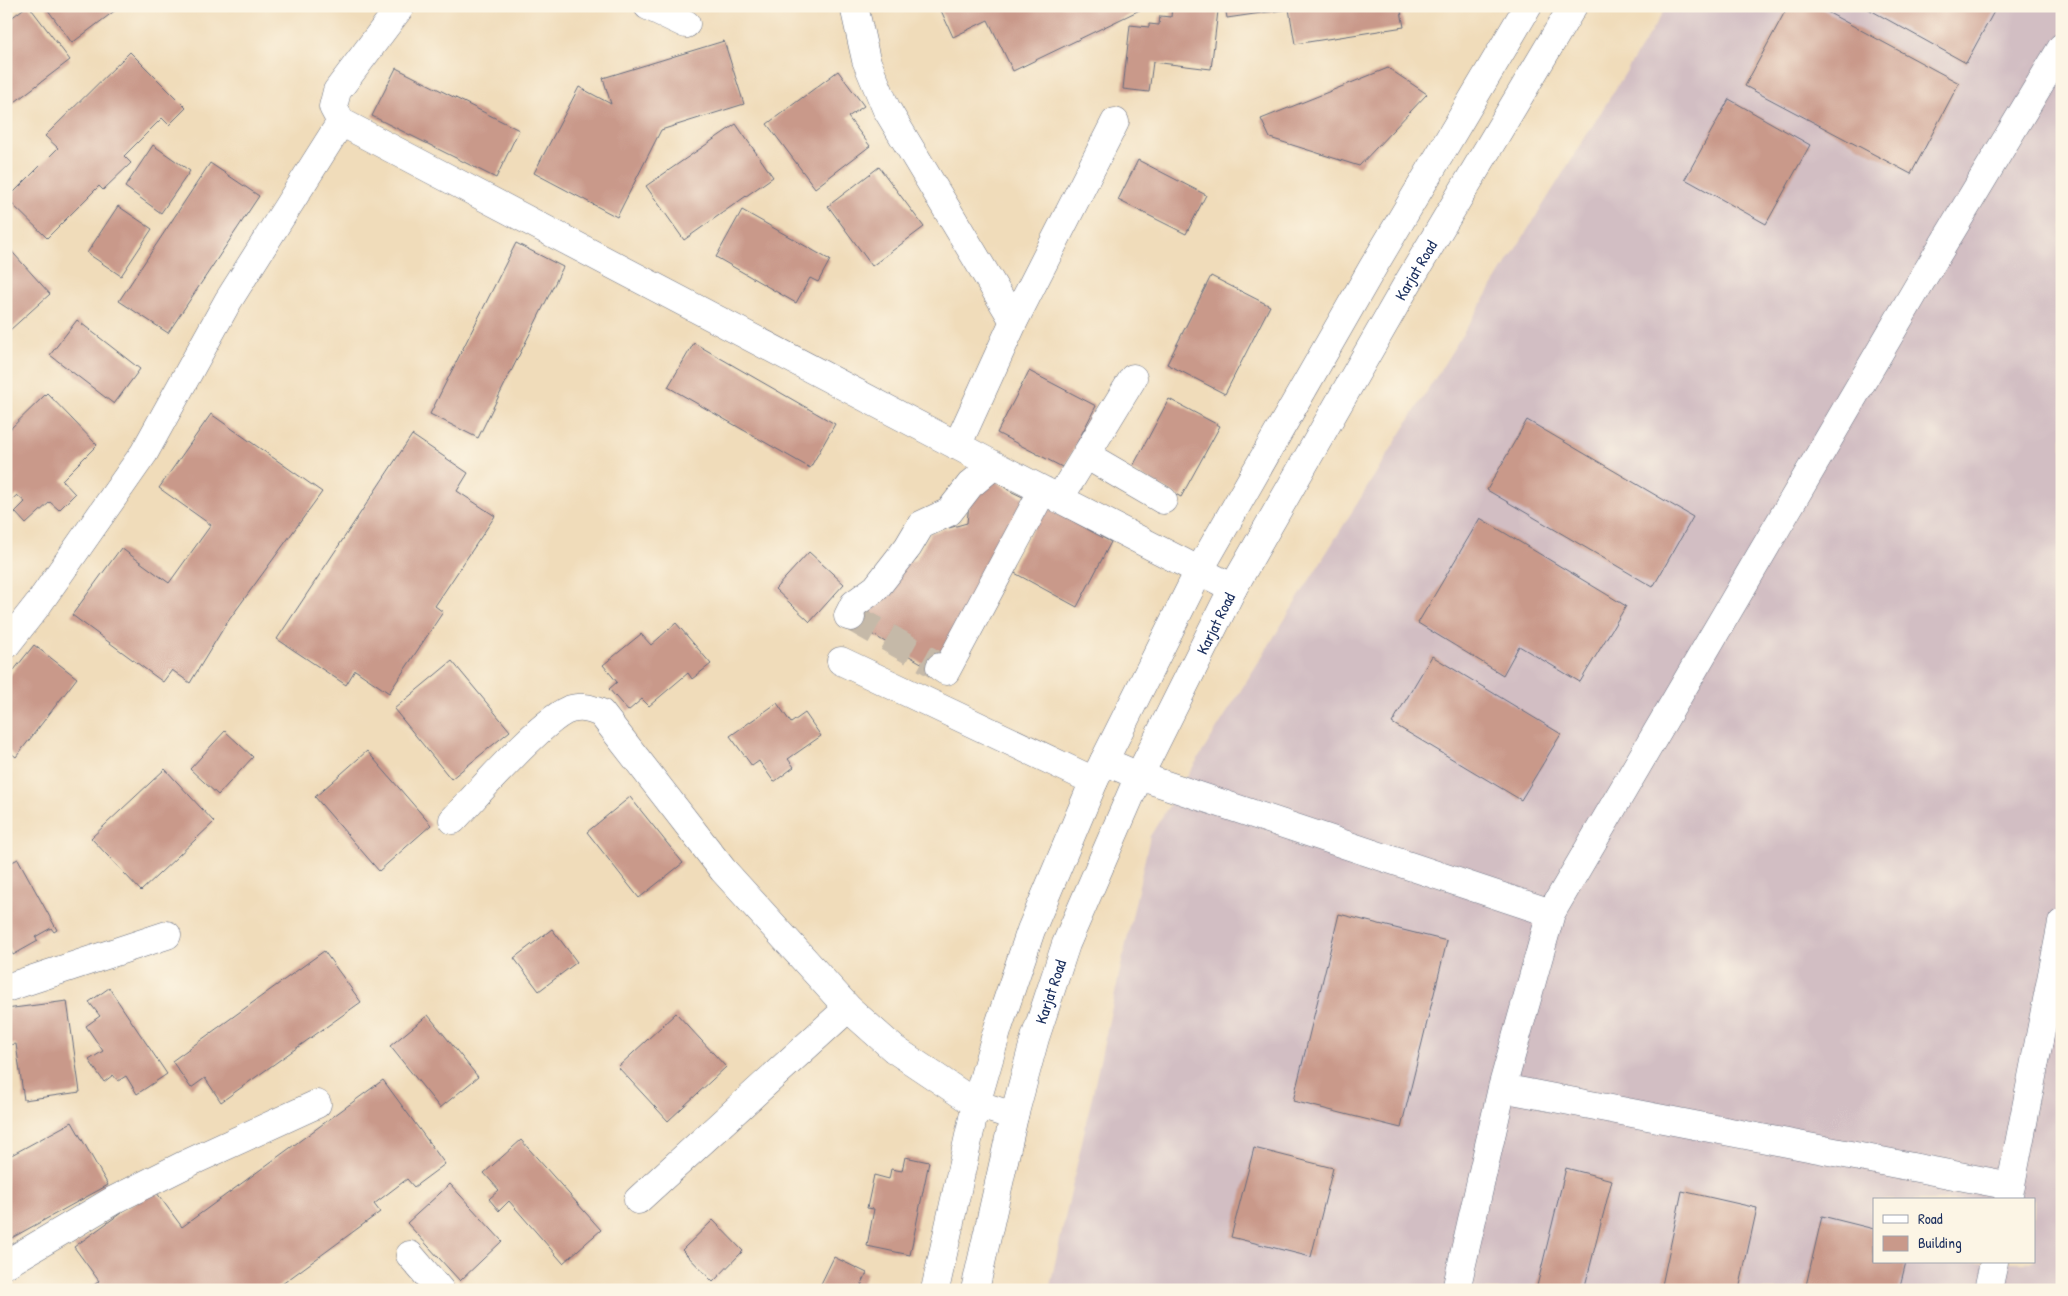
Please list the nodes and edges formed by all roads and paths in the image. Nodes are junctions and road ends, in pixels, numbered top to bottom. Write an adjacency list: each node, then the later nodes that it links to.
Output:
1 (401, 6): 8 (street)
2 (648, 6): 6 (street)
3 (854, 6): 10 (street)
4 (1528, 6): 17 (street)
5 (1573, 6): 18 (street, Karjat Road)
6 (686, 24)
7 (2062, 47): 26 (street)
8 (340, 122): 12 (street); 20 (street)
9 (1115, 122): 10 (street)
10 (1014, 321): 12 (street)
11 (1133, 378): 13 (street)
12 (957, 446): 14 (street)
13 (1086, 455): 15 (street); 16 (street)
14 (994, 465): 15 (street); 19 (street)
15 (1051, 495): 17 (street); 22 (street)
16 (1163, 500)
17 (1199, 571): 18 (street); 23 (street)
18 (1233, 588): 24 (street, Karjat Road)
19 (850, 617)
20 (6, 645)
21 (841, 661): 23 (street)
22 (940, 667)
23 (1099, 771): 24 (street); 33 (street)
24 (1139, 776): 26 (street); 34 (street, Karjat Road)
25 (453, 820): 30 (street)
26 (1551, 913): 31 (street)
27 (2062, 923): 35 (street)
28 (167, 935): 29 (street)
29 (6, 988)
30 (848, 1008): 33 (street); 36 (street)
31 (1502, 1088): 35 (street); 43 (street)
32 (317, 1104): 38 (street)
33 (976, 1104): 34 (street); 41 (street)
34 (1014, 1116): 42 (street, Karjat Road)
35 (2009, 1193)
36 (638, 1200)
37 (410, 1255): 40 (street)
38 (6, 1264)
39 (1994, 1264): 44 (street)
40 (440, 1290)
41 (935, 1290)
42 (975, 1290)
43 (1456, 1290)
44 (1988, 1290)

